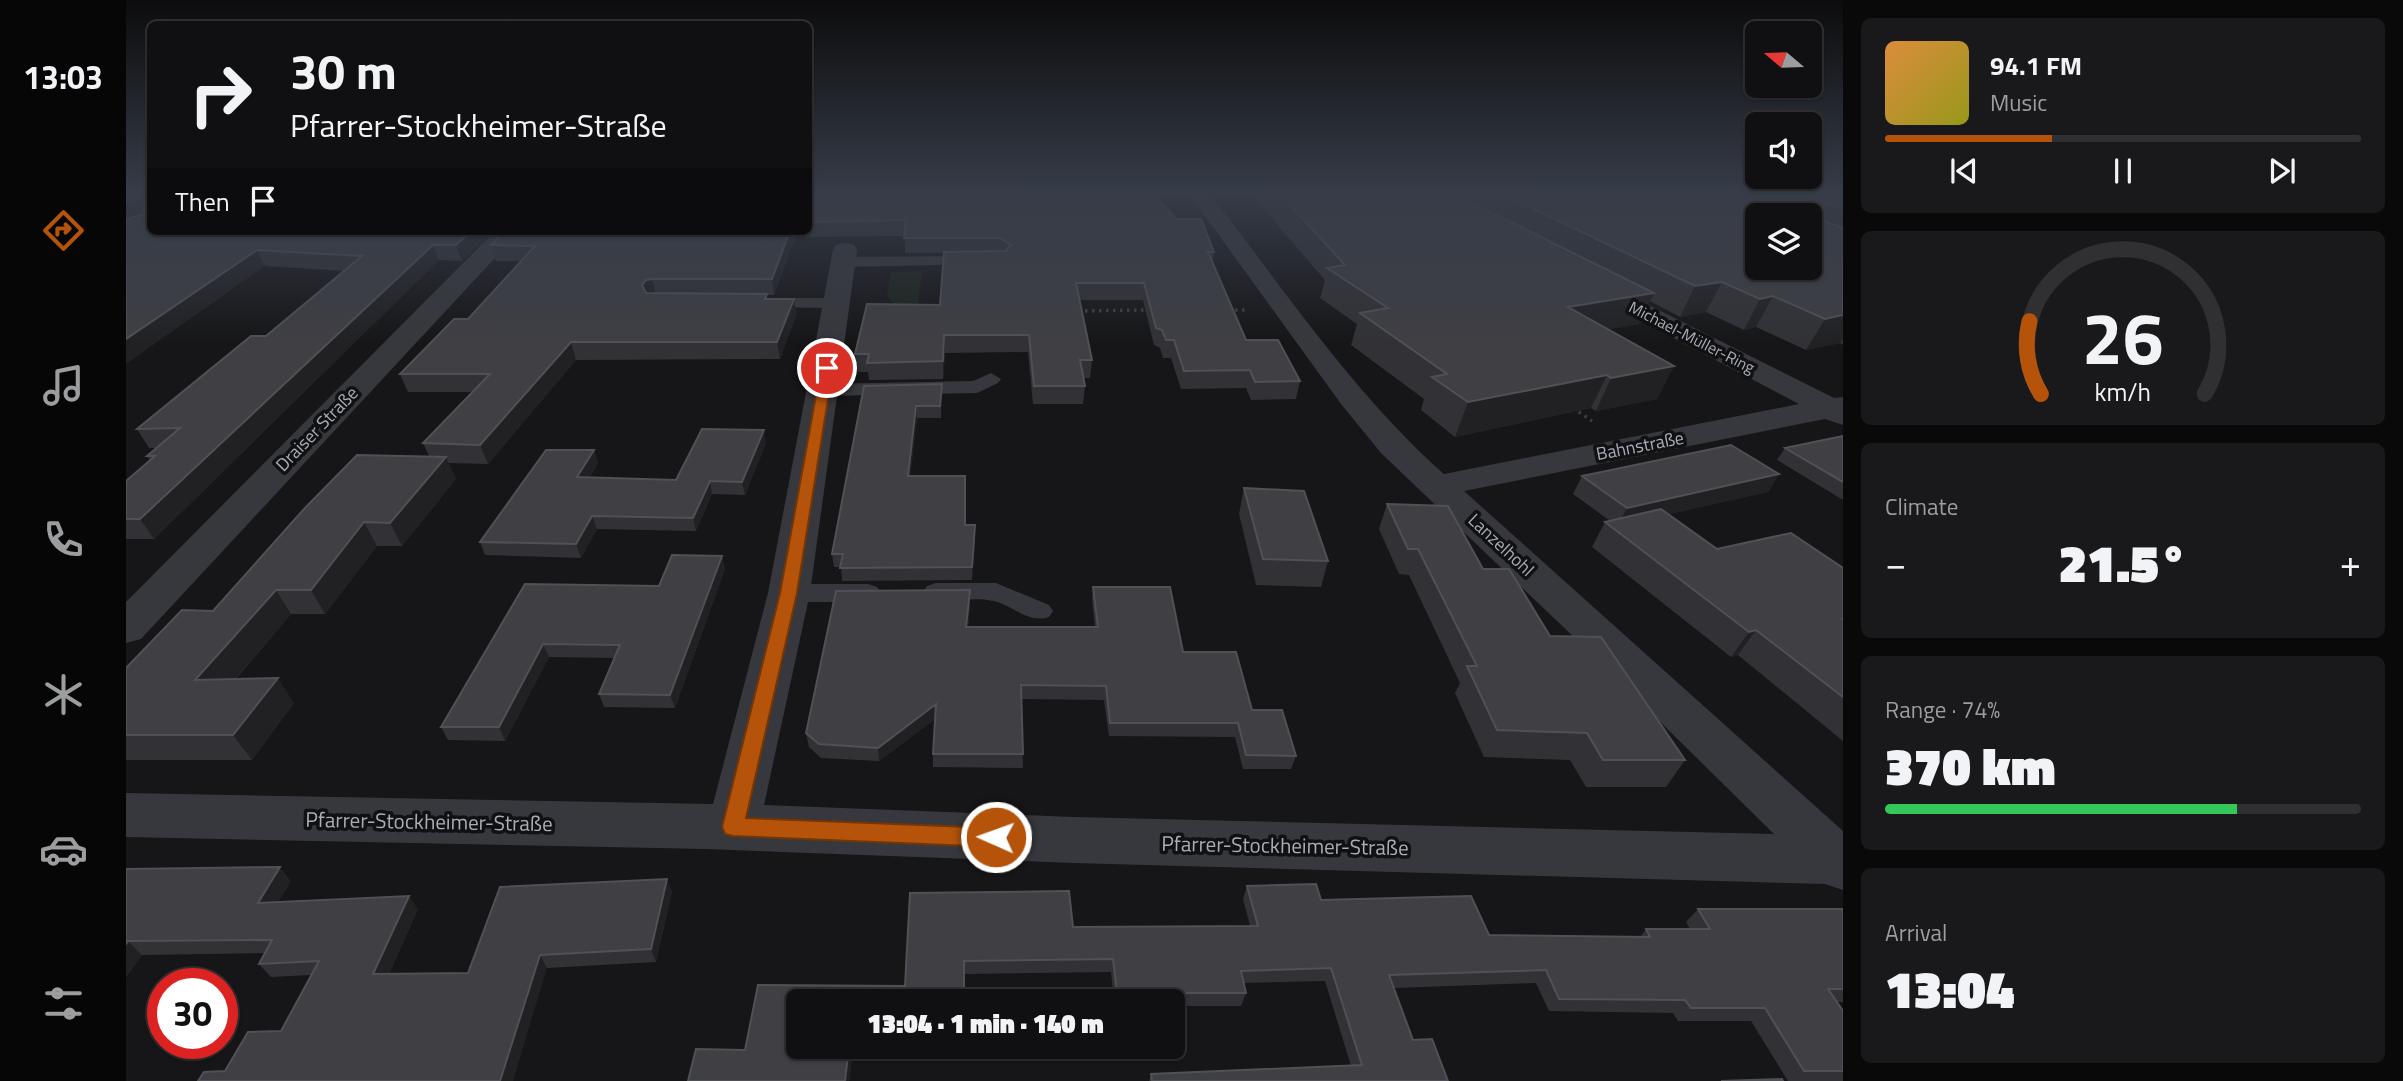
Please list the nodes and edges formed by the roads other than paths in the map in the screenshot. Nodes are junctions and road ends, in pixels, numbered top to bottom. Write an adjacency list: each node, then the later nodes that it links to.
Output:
1 (498, 241): 14 (street, Draiser Straße)
2 (1235, 241): 11 (street, Lanzelhohl)
3 (844, 256): 4 (lane); 7 (street)
4 (987, 261)
5 (1580, 279): 10 (street, Michael-Müller-Ring)
6 (740, 303): 7 (lane)
7 (838, 303): 9 (street)
8 (990, 379): 9 (lane)
9 (824, 390): 12 (street)
10 (1839, 410): 11 (street, Bahnstraße)
11 (1437, 486): 17 (street, Lanzelhohl)
12 (789, 593): 13 (lane); 16 (street)
13 (1040, 611)
14 (126, 628)
15 (126, 815): 16 (street, Pfarrer-Stockheimer-Straße)
16 (733, 827): 17 (street, Pfarrer-Stockheimer-Straße)
17 (1840, 863)

